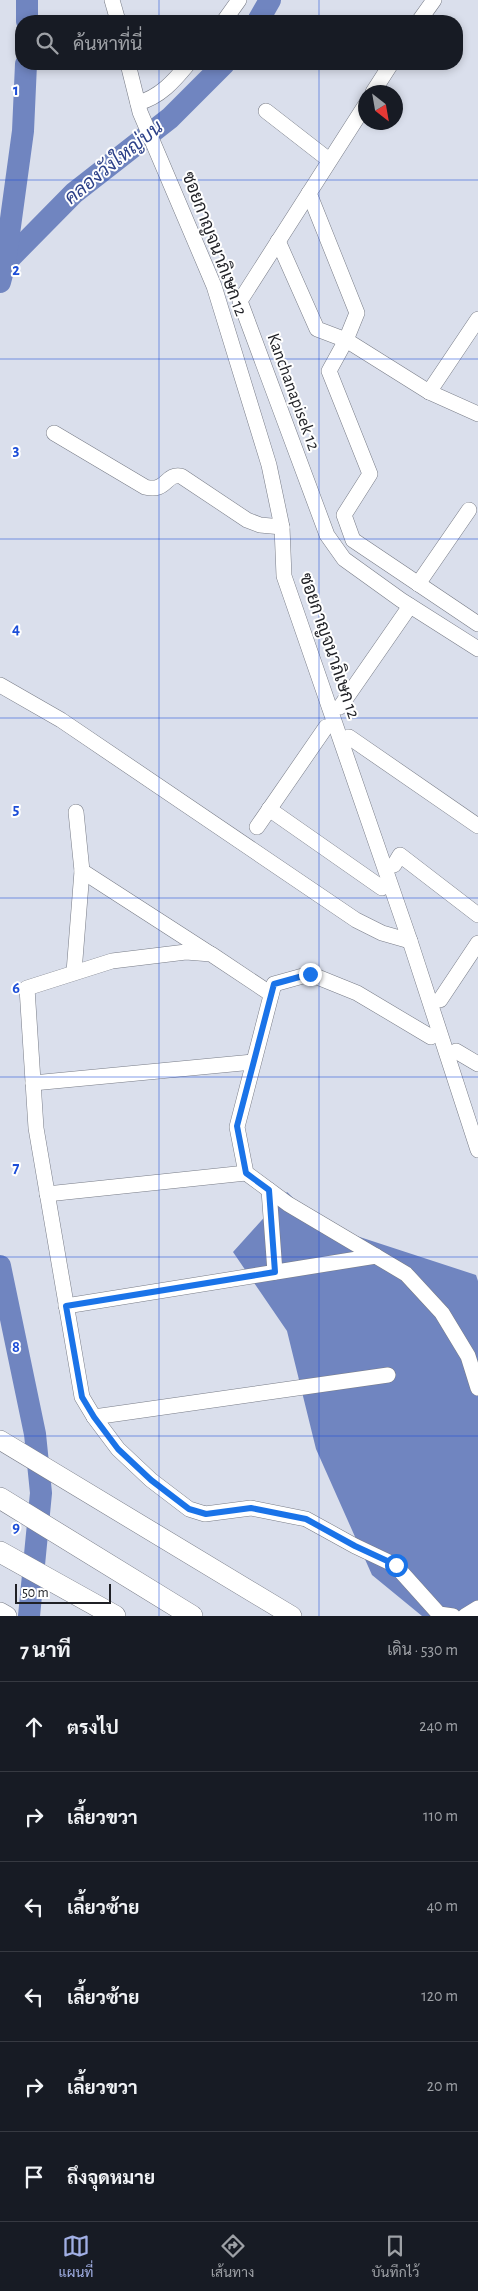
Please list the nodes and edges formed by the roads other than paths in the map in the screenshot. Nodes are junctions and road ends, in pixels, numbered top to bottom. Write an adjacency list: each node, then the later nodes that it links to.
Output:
1 (112, 0): 4 (street)
2 (239, 0): 5 (street)
3 (434, 0): 6 (street)
4 (116, 15)
5 (228, 15)
6 (423, 15)
7 (130, 70): 11 (street, ซอยกาญจนาภิเษก 12)
8 (182, 70): 11 (street)
9 (387, 70): 10 (street)
10 (378, 85)
11 (139, 108): 23 (street, ซอยกาญจนาภิเษก 12)
12 (266, 111): 14 (street)
13 (358, 116): 14 (street, Kanchanapisek 12)
14 (330, 160): 15 (street, Kanchanapisek 12)
15 (309, 193): 16 (street, Kanchanapisek 12); 18 (street)
16 (278, 241): 18 (street); 25 (street, Kanchanapisek 12)
17 (478, 319): 19 (street)
18 (346, 340): 19 (street); 24 (street)
19 (429, 392): 20 (street)
20 (478, 414)
21 (54, 434): 23 (street)
22 (469, 510): 24 (street)
23 (282, 526): 40 (street, ซอยกาญจนาภิเษก 12)
24 (418, 584): 26 (street)
25 (410, 606): 27 (street, Kanchanapisek 12); 29 (street)
26 (478, 624)
27 (478, 649)
28 (0, 684): 40 (street)
29 (340, 707)
30 (328, 724): 32 (street)
31 (349, 736): 34 (street)
32 (269, 808): 35 (street); 38 (street)
33 (76, 812): 37 (street)
34 (478, 826)
35 (257, 827)
36 (394, 865): 39 (street)
37 (82, 871): 42 (street); 44 (street)
38 (382, 888)
39 (478, 915)
40 (410, 941): 52 (street, ซอยกาญจนาภิเษก 12)
41 (478, 943): 43 (street)
42 (211, 954): 44 (street); 45 (street)
43 (472, 966): 46 (street)
44 (74, 972): 51 (street)
45 (271, 994): 47 (street); 49 (street)
46 (440, 1000)
47 (432, 1037)
48 (456, 1051): 50 (street)
49 (253, 1062): 51 (street); 53 (street)
50 (478, 1064)
51 (33, 1083): 55 (street)
52 (478, 1150)
53 (246, 1173): 54 (street); 55 (street)
54 (269, 1190): 56 (street); 57 (street)
55 (47, 1194): 58 (street)
56 (376, 1256): 57 (street); 60 (street)
57 (275, 1272): 58 (street)
58 (66, 1306): 61 (street)
59 (388, 1376): 61 (street)
60 (478, 1388)
61 (94, 1417): 71 (street)
62 (0, 1440): 70 (main road)
63 (0, 1498): 69 (highway)
64 (0, 1552): 68 (highway)
65 (478, 1608): 72 (street)
66 (0, 1612): 67 (main road)
67 (7, 1616)
68 (115, 1616)
69 (192, 1616)
70 (292, 1616)
71 (453, 1616)
72 (464, 1616)

